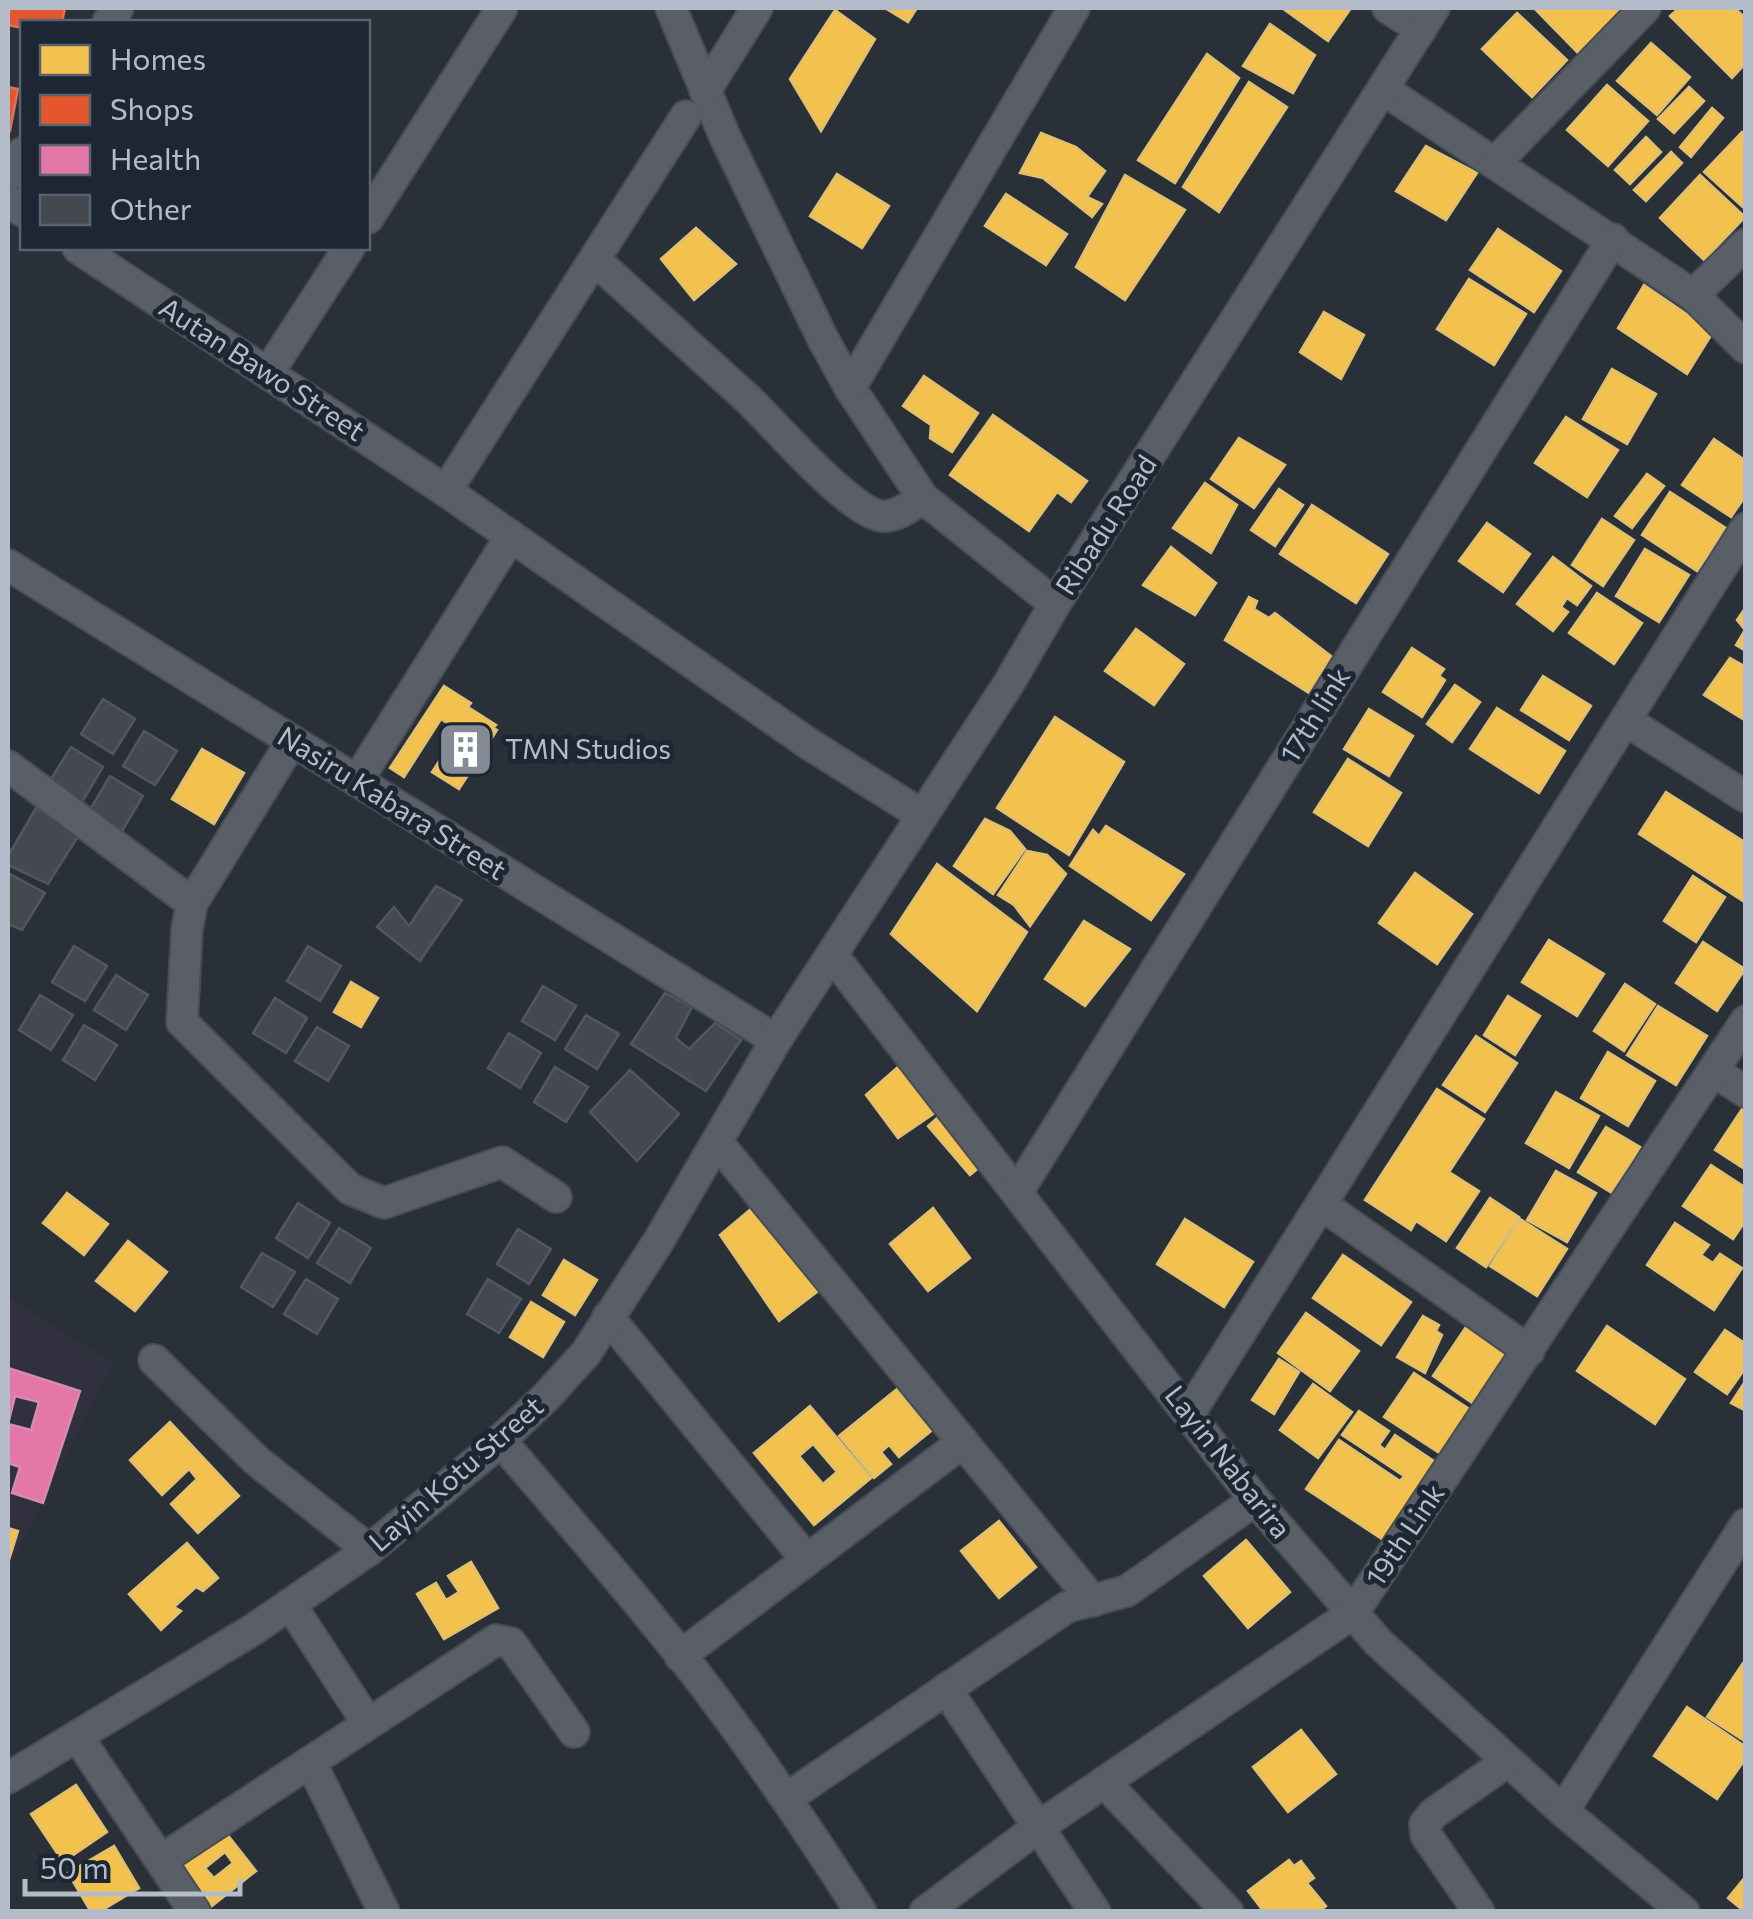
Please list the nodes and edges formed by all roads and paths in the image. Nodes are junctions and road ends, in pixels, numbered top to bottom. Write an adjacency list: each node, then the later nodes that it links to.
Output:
1 (502, 8): 12 (street)
2 (671, 8): 9 (street)
3 (758, 8): 9 (street)
4 (1074, 8): 21 (street)
5 (1388, 8): 7 (street)
6 (1646, 8): 11 (street)
7 (1428, 18): 8 (street, Ribadu Road)
8 (1384, 90): 11 (street); 27 (street, Ribadu Road)
9 (705, 91): 21 (street)
10 (686, 116): 17 (street)
11 (1495, 163): 13 (street)
12 (370, 215)
13 (1612, 239): 18 (street); 41 (street, 17th link)
14 (1746, 244): 18 (street)
15 (81, 250): 20 (street, Autan Bawo Street)
16 (347, 250): 20 (street)
17 (595, 260): 22 (street); 23 (street)
18 (1692, 295): 19 (street)
19 (1746, 348)
20 (268, 373): 22 (street, Autan Bawo Street)
21 (850, 388): 23 (street)
22 (446, 490): 25 (street, Autan Bawo Street)
23 (924, 498): 27 (street)
24 (1746, 528): 28 (street)
25 (512, 536): 31 (street); 33 (street, Autan Bawo Street)
26 (8, 565): 29 (street, Nasiru Kabara Street)
27 (1056, 604): 33 (street, Ribadu Road)
28 (1625, 720): 32 (street); 43 (street)
29 (292, 741): 31 (street, Nasiru Kabara Street); 34 (street)
30 (8, 766): 34 (street)
31 (357, 781): 37 (street, Nasiru Kabara Street)
32 (1746, 797)
33 (922, 815): 35 (street, Ribadu Road)
34 (192, 902): 42 (street)
35 (833, 956): 37 (street, Ribadu Road); 41 (street, Layin Nabarira)
36 (1746, 1021): 38 (street, 19th Link)
37 (776, 1040): 40 (street, Layin Kotu Street)
38 (1713, 1071): 39 (street); 45 (street, 19th Link)
39 (1746, 1092)
40 (716, 1142): 44 (street, Layin Kotu Street); 49 (street)
41 (1018, 1191): 47 (street, Layin Nabarira)
42 (556, 1197)
43 (1321, 1204): 45 (street); 47 (street)
44 (608, 1317): 48 (street, Layin Kotu Street); 53 (street)
45 (1529, 1351): 56 (street, 19th Link)
46 (154, 1360): 52 (street)
47 (1189, 1414): 50 (street, Layin Nabarira)
48 (500, 1440): 52 (street, Layin Kotu Street); 57 (street)
49 (962, 1442): 53 (street); 54 (street)
50 (1255, 1500): 54 (street); 56 (street, Layin Nabarira)
51 (1746, 1524): 67 (street)
52 (368, 1550): 55 (street, Layin Kotu Street)
53 (807, 1560): 57 (street)
54 (1093, 1601): 58 (street)
55 (290, 1604): 59 (street); 61 (street, Layin Kotu Street)
56 (1353, 1613): 62 (street, Layin Nabarira); 65 (street, 19th Link)
57 (680, 1656): 66 (street)
58 (946, 1689): 66 (street); 68 (street)
59 (367, 1722): 60 (street); 63 (street)
60 (574, 1732)
61 (78, 1736): 64 (street, Layin Kotu Street); 69 (street)
62 (1508, 1761): 67 (street, Layin Nabarira); 76 (street)
63 (310, 1762): 69 (street); 71 (street)
64 (8, 1778)
65 (1104, 1782): 68 (street, 19th Link); 75 (street)
66 (787, 1798): 72 (street)
67 (1563, 1811): 77 (street, Layin Nabarira)
68 (1038, 1828): 73 (street, 19th Link); 74 (street)
69 (161, 1860): 70 (street)
70 (196, 1912)
71 (384, 1912)
72 (861, 1912)
73 (925, 1912)
74 (1095, 1912)
75 (1228, 1912)
76 (1480, 1912)
77 (1684, 1912)

